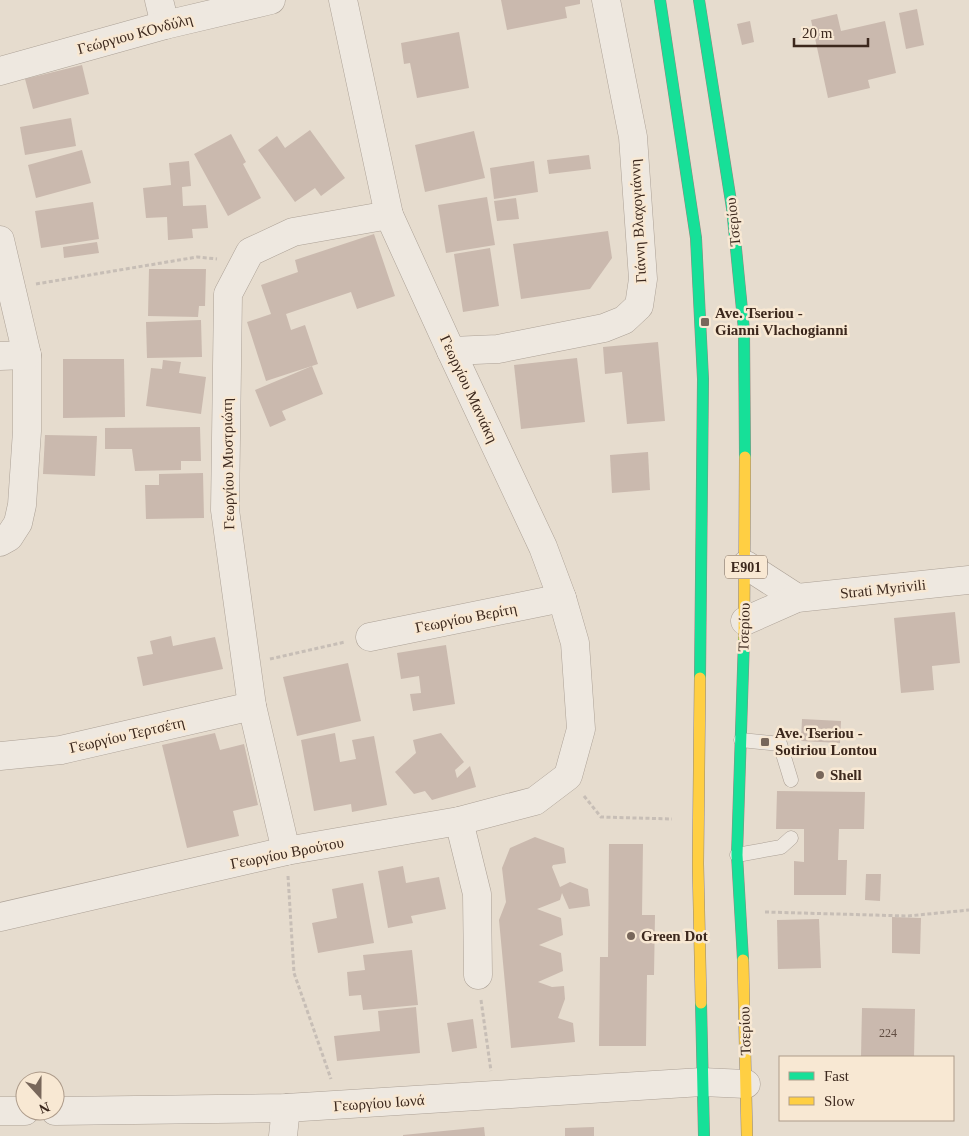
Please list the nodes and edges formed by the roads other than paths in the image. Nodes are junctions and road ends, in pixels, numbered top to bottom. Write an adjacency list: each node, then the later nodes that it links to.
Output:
1 (271, 0): 6 (street, Γεώργιου ΚΟνδύλη)
2 (343, 0): 8 (street, Γεωργίου Μανιάκη)
3 (606, 0): 10 (street, Γιάννη Βλαχογιάννη)
4 (660, 0): 31 (main road)
5 (699, 0): 14 (main road, Τσερίου / E901)
6 (162, 13): 7 (street, Γεώργιου ΚΟνδύλη)
7 (0, 70)
8 (389, 215): 10 (street, Γεωργίου Μανιάκη); 20 (street, Γεωργίου Μυστριώτη)
9 (0, 240): 11 (street)
10 (451, 352): 16 (street, Γεωργίου Μανιάκη)
11 (27, 355): 12 (street); 13 (street)
12 (0, 356)
13 (0, 542)
14 (746, 565): 17 (street); 18 (main road, Τσερίου / E901)
15 (969, 580): 17 (street, Strati Myrivili)
16 (562, 598): 19 (street, Γεωργίου Βερίτη); 23 (street, Γεωργίου Μανιάκη)
17 (797, 598): 18 (street, Strati Myrivili)
18 (745, 621): 21 (main road, Τσερίου / E901)
19 (370, 637)
20 (252, 706): 22 (street, Γεωργίου Τερτσέτη); 27 (street, Γεωργίου Μυστριώτη)
21 (741, 740): 24 (lane); 28 (main road, Τσερίου / E901)
22 (0, 756)
23 (568, 776): 25 (street, Γεωργίου Βρούτου)
24 (791, 780)
25 (458, 821): 27 (street, Γεωργίου Βρούτου); 30 (street)
26 (791, 838): 28 (lane)
27 (286, 851): 29 (street, Γεωργίου Βρούτου)
28 (737, 855): 32 (main road, Τσερίου / E901)
29 (0, 917)
30 (478, 975)
31 (702, 1082): 32 (street, Γεωργίου Ιωνά); 33 (street, Γεωργίου Ιωνά); 38 (main road)
32 (746, 1084): 39 (main road, Τσερίου / E901)
33 (286, 1108): 34 (street, Γεωργίου Ιωνά); 37 (street)
34 (65, 1110)
35 (0, 1111): 36 (street)
36 (15, 1111)
37 (284, 1136)
38 (704, 1136)
39 (747, 1136)

